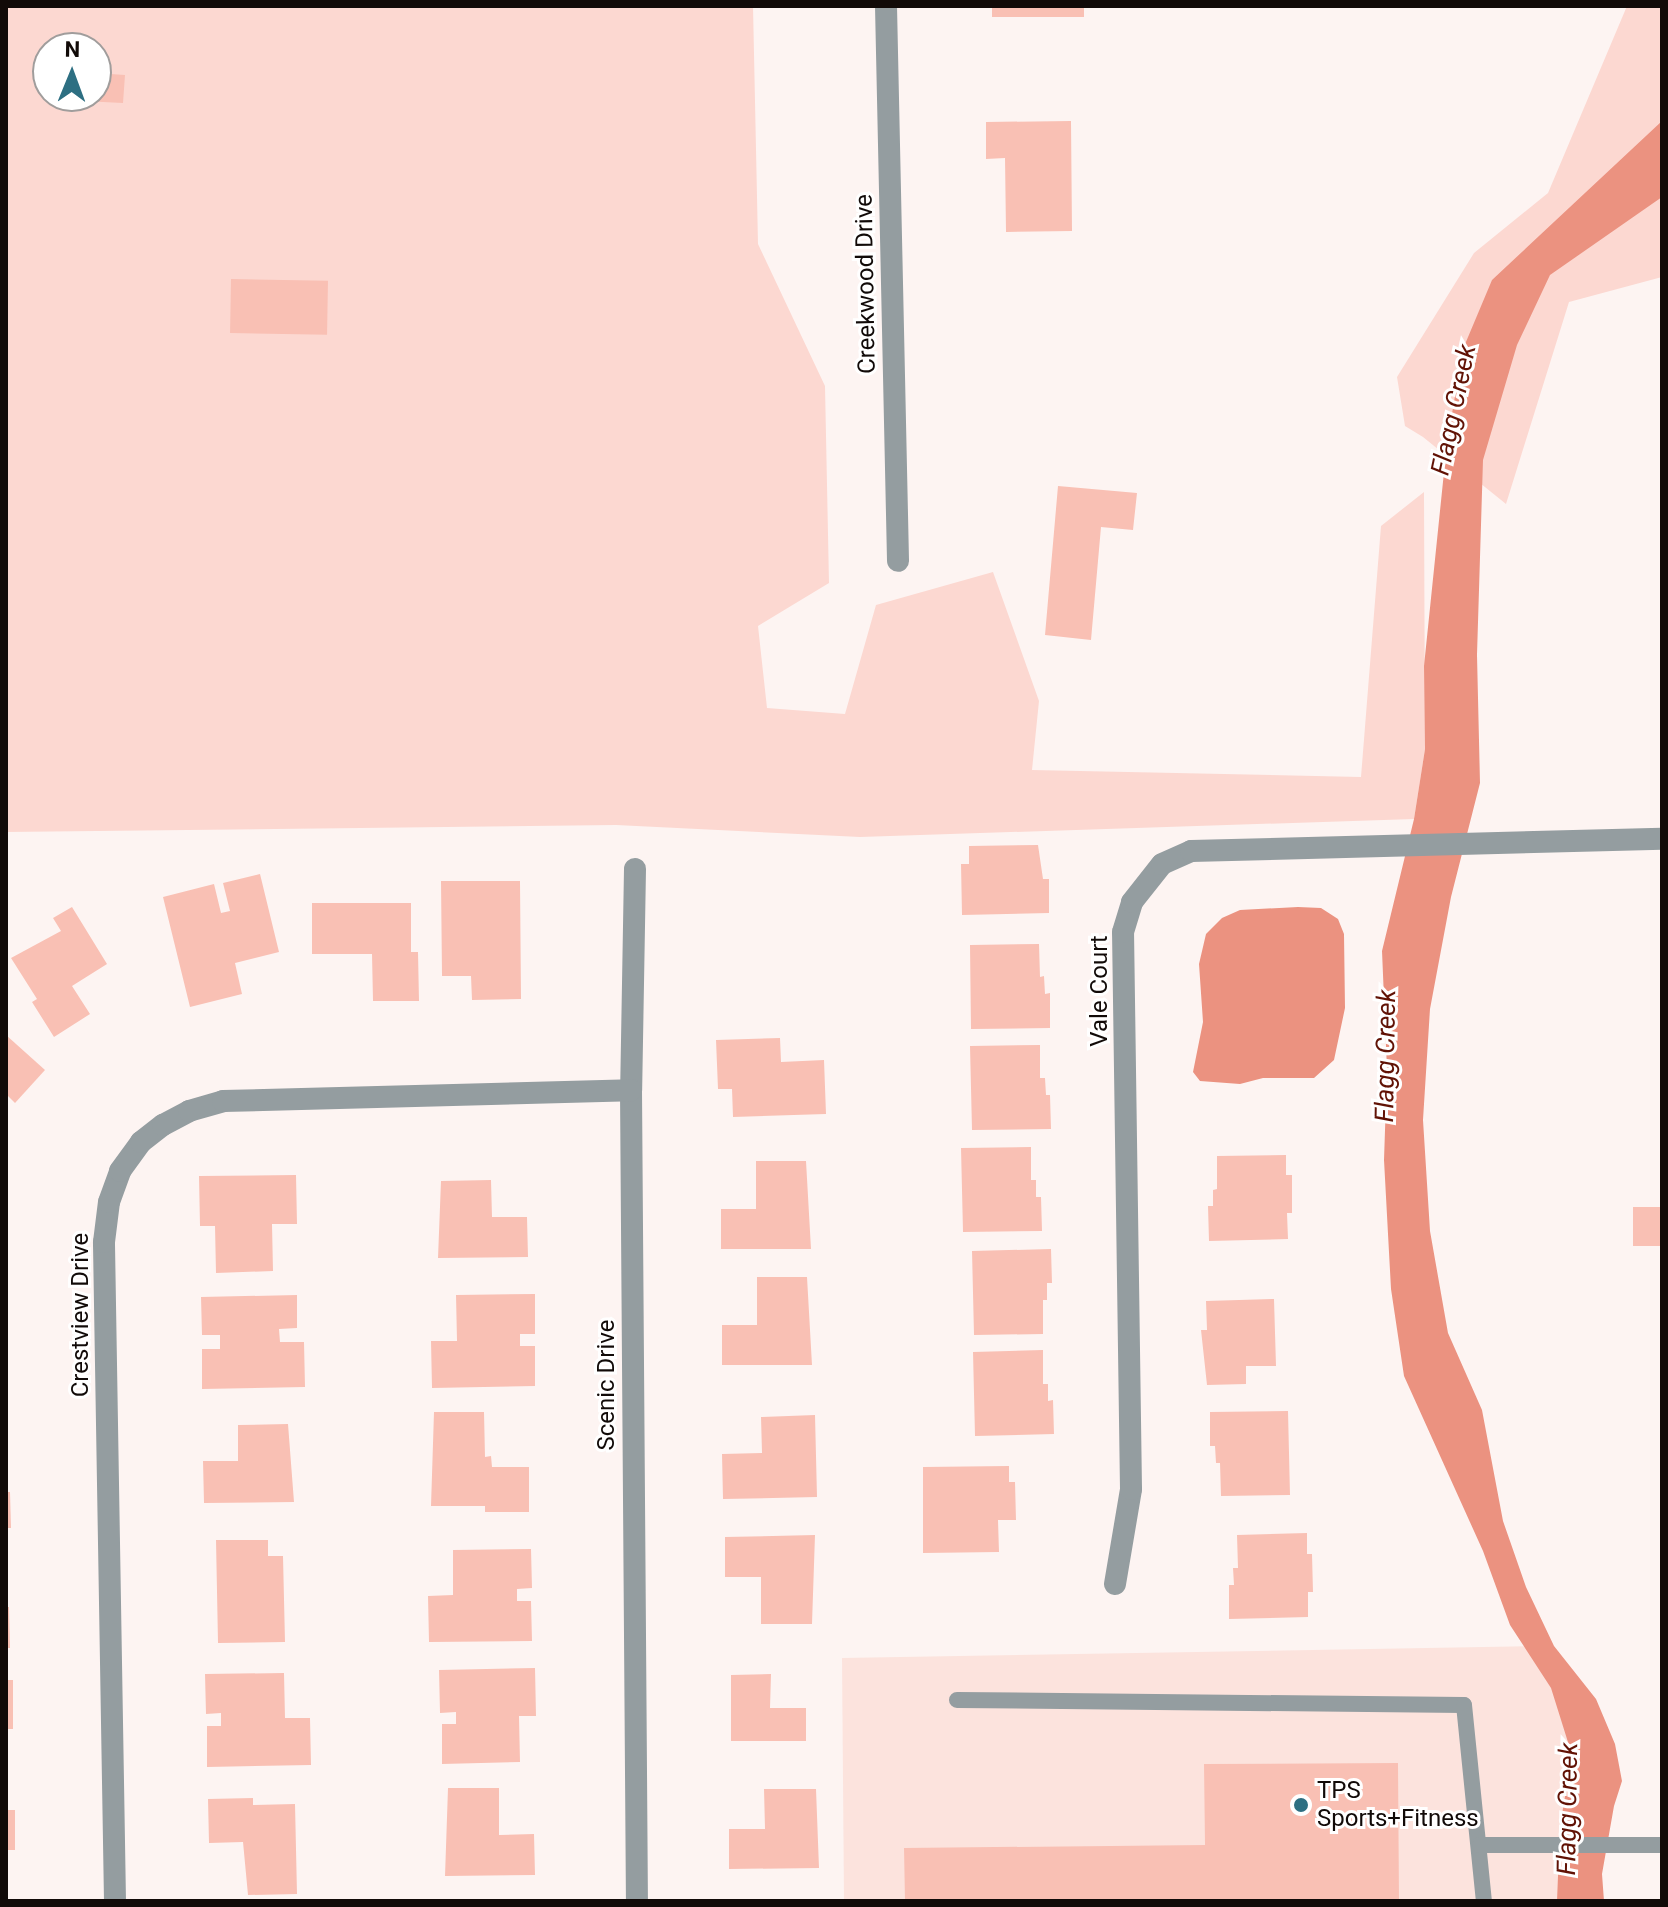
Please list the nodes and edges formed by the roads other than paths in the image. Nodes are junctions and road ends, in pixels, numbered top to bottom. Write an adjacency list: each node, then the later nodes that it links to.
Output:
1 (886, 6): 2 (street, Creekwood Drive)
2 (898, 561)
3 (1662, 839): 6 (street, Vale Court)
4 (635, 869): 5 (street, Scenic Drive)
5 (631, 1090): 10 (street, Crestview Drive); 11 (street, Scenic Drive)
6 (1115, 1584)
7 (957, 1700): 8 (lane)
8 (1480, 1845): 9 (lane); 12 (lane)
9 (1662, 1845)
10 (115, 1901)
11 (637, 1901)
12 (1484, 1901)

